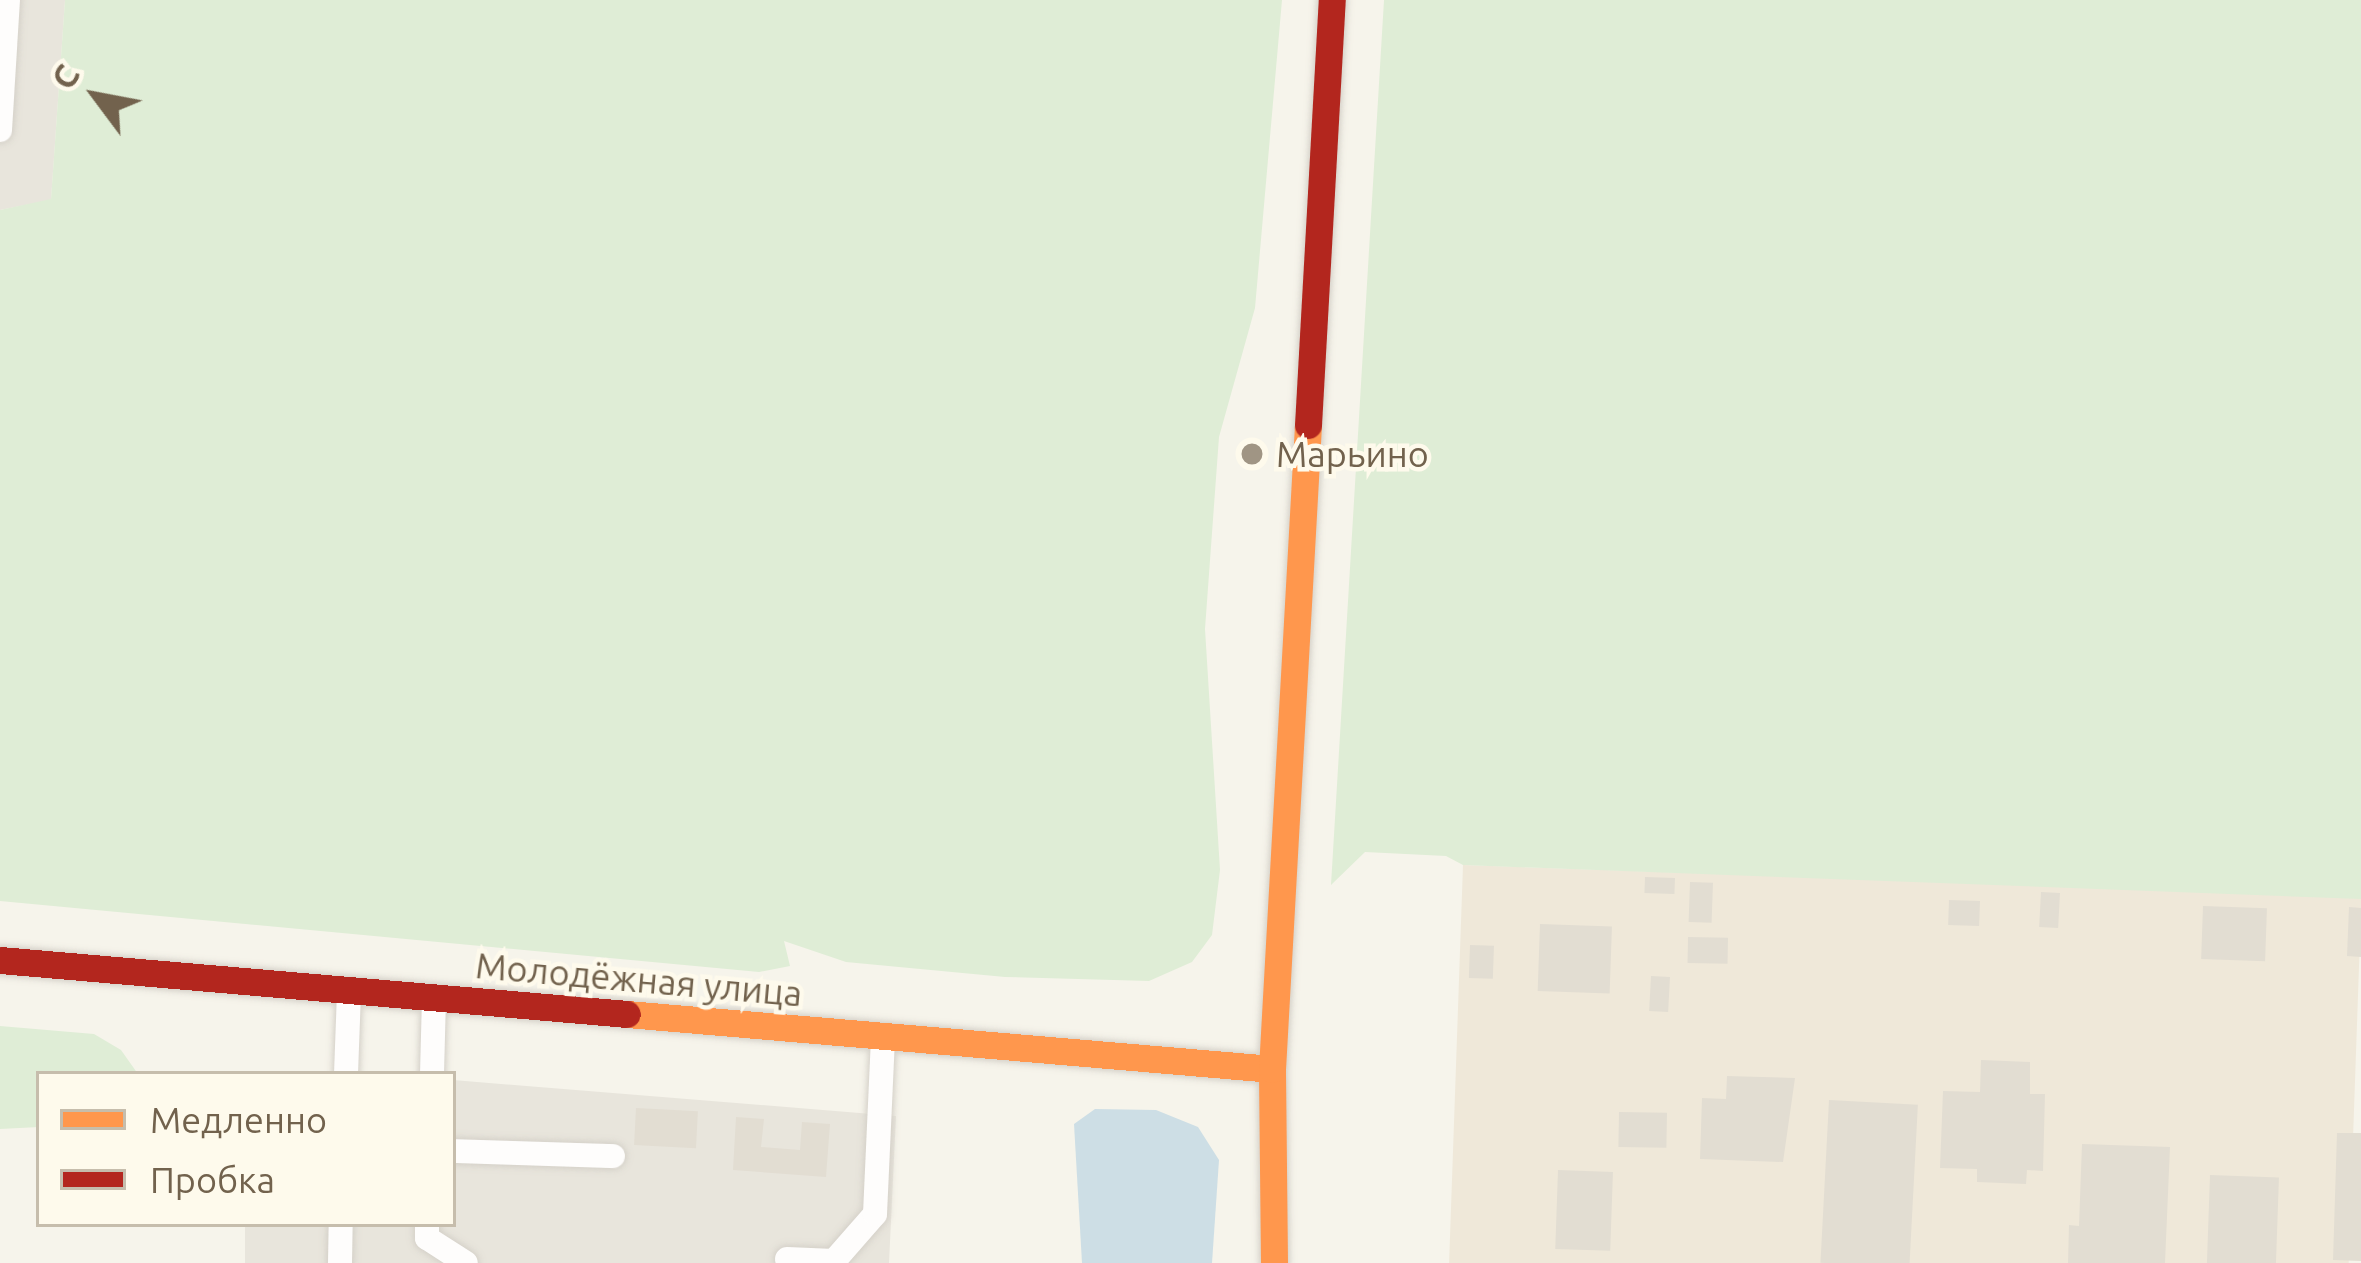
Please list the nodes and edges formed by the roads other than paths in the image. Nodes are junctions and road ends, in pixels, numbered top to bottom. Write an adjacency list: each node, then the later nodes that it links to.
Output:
1 (8, 0): 3 (lane)
2 (1332, 0): 8 (street)
3 (0, 130)
4 (0, 960): 5 (street, Молодёжная улица)
5 (349, 990): 6 (street, Молодёжная улица); 9 (lane)
6 (434, 998): 7 (street, Молодёжная улица); 10 (lane)
7 (883, 1036): 8 (street, Молодёжная улица); 15 (lane)
8 (1271, 1070): 18 (street)
9 (346, 1071)
10 (433, 1071)
11 (456, 1151): 12 (lane)
12 (613, 1156)
13 (341, 1227): 16 (lane)
14 (427, 1227): 17 (lane)
15 (787, 1259)
16 (340, 1263)
17 (466, 1263)
18 (1274, 1263)

